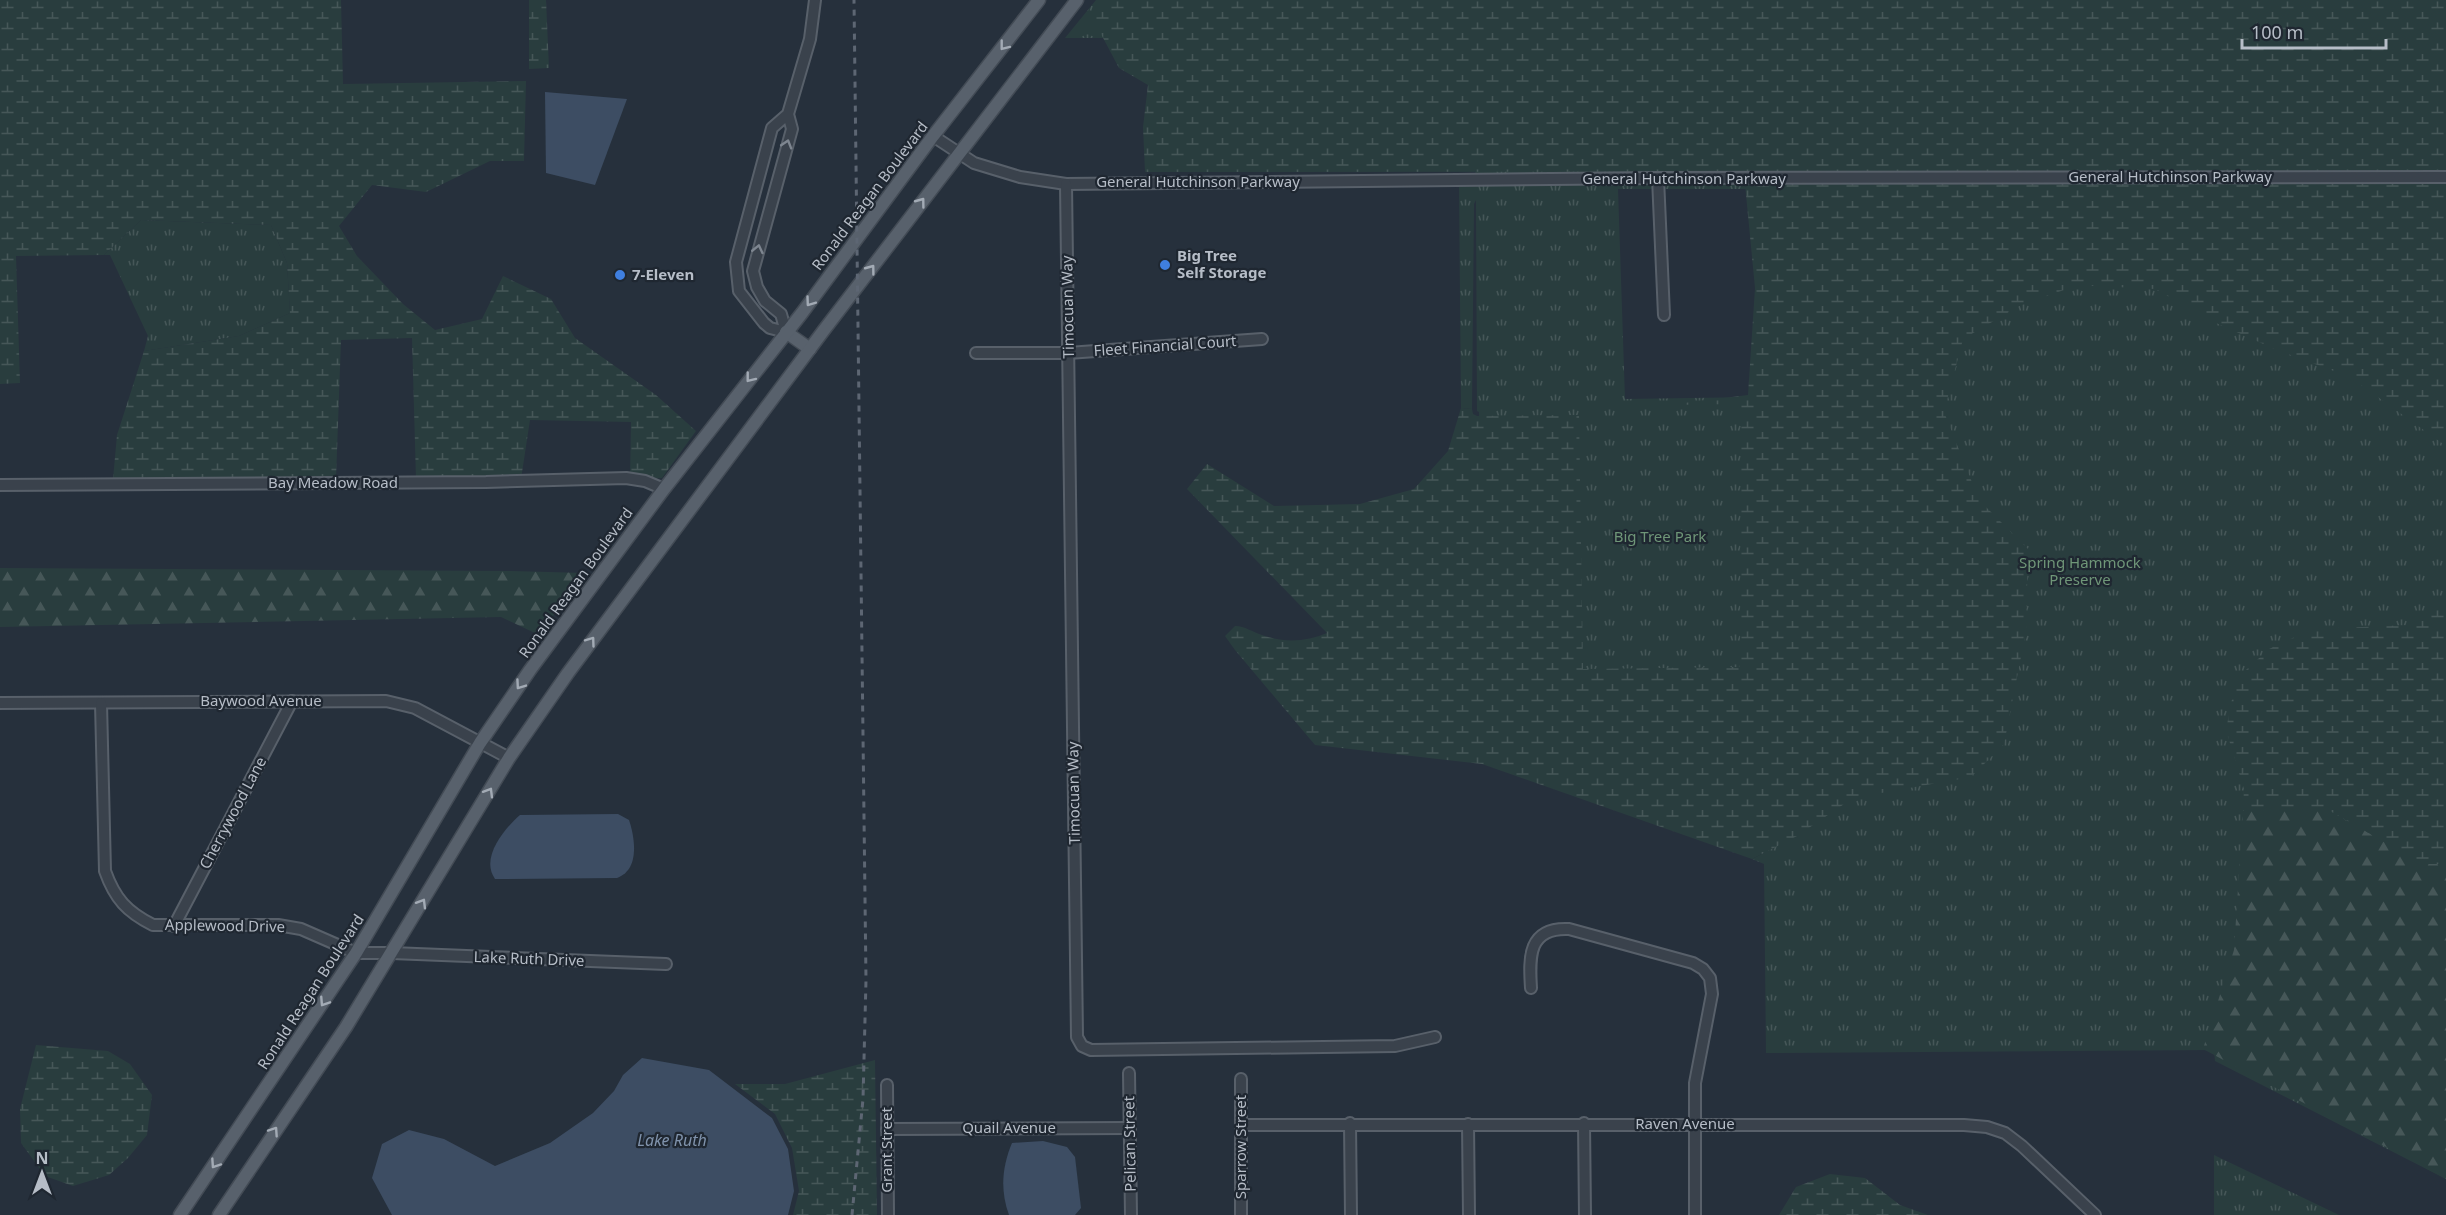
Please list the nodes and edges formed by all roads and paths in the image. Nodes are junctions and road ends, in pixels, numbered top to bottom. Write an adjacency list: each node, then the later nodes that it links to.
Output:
1 (815, 0): 4 (street)
2 (1039, 0): 5 (main road, Ronald Reagan Boulevard, one-way to 5)
3 (1077, 0): 6 (main road)
4 (788, 114): 11 (street, one-way to 4); 11 (street)
5 (933, 136): 6 (street, General Hutchinson Parkway); 11 (main road, Ronald Reagan Boulevard, one-way to 11)
6 (960, 153): 9 (street, General Hutchinson Parkway); 13 (main road, one-way to 6)
7 (2446, 177): 8 (street, General Hutchinson Parkway)
8 (1658, 178): 9 (street, General Hutchinson Parkway); 10 (street)
9 (1066, 184): 15 (street, Timocuan Way)
10 (1664, 315)
11 (786, 332): 13 (main road); 17 (main road, Ronald Reagan Boulevard, one-way to 17)
12 (1262, 339): 15 (street, Fleet Financial Court)
13 (810, 349): 22 (main road, one-way to 13)
14 (976, 353): 15 (street, Fleet Financial Court)
15 (1068, 353): 28 (street, Timocuan Way)
16 (0, 485): 17 (street, Bay Meadow Road)
17 (664, 489): 21 (main road, Ronald Reagan Boulevard, one-way to 21)
18 (292, 701): 19 (street, Baywood Avenue); 21 (street, Baywood Avenue); 23 (street, Cherrywood Lane)
19 (101, 703): 20 (street, Baywood Avenue); 23 (street, Applewood Drive)
20 (0, 704)
21 (480, 743): 22 (street, Baywood Avenue); 24 (main road, Ronald Reagan Boulevard)
22 (509, 758): 25 (main road, one-way to 22)
23 (174, 926): 24 (street, Applewood Drive)
24 (356, 953): 25 (street, Lake Ruth Drive); 39 (main road, Ronald Reagan Boulevard, one-way to 39)
25 (392, 953): 26 (street, Lake Ruth Drive); 40 (main road, one-way to 25)
26 (666, 964)
27 (1531, 988): 35 (street)
28 (1435, 1037)
29 (1129, 1073): 37 (street, Pelican Street)
30 (1241, 1079): 36 (street, Sparrow Street)
31 (887, 1085): 38 (street, Grant Street)
32 (1584, 1123): 34 (street, Raven Avenue); 35 (street, Raven Avenue); 46 (street)
33 (1350, 1124): 34 (street, Raven Avenue); 36 (street, Raven Avenue); 44 (street)
34 (1468, 1124): 45 (street)
35 (1694, 1124): 47 (street); 48 (street, Raven Avenue)
36 (1241, 1125): 43 (street, Sparrow Street)
37 (1130, 1128): 38 (street, Quail Avenue); 42 (street, Pelican Street)
38 (887, 1129): 41 (street, Grant Street)
39 (180, 1215)
40 (219, 1215)
41 (888, 1215)
42 (1131, 1215)
43 (1241, 1215)
44 (1351, 1215)
45 (1469, 1215)
46 (1585, 1215)
47 (1695, 1215)
48 (2095, 1215)

